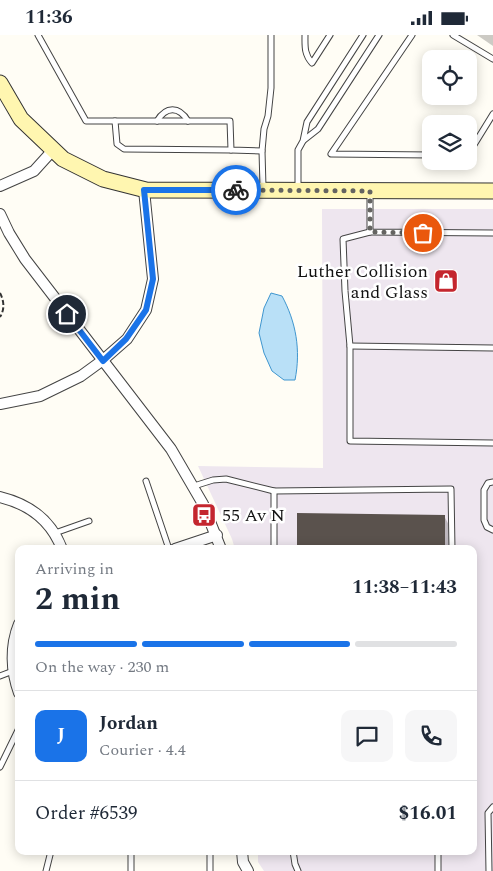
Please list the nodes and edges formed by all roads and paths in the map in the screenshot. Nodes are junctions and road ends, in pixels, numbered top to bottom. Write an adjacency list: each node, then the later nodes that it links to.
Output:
1 (38, 35): 12 (lane)
2 (271, 35): 19 (lane)
3 (304, 35): 4 (lane)
4 (330, 35)
5 (363, 35): 16 (lane)
6 (380, 35): 16 (lane)
7 (412, 35): 20 (lane)
8 (453, 35): 9 (lane)
9 (493, 59)
10 (0, 83): 17 (street)
11 (493, 114): 15 (lane)
12 (115, 121): 13 (lane); 18 (lane)
13 (157, 121): 14 (lane); 14 (lane)
14 (188, 121): 18 (lane)
15 (477, 140)
16 (304, 141): 24 (lane)
17 (53, 150): 21 (street); 22 (street)
18 (231, 150): 19 (lane)
19 (262, 151): 23 (lane)
20 (422, 155)
21 (0, 186)
22 (144, 190): 23 (street); 34 (street)
23 (263, 190): 24 (street)
24 (298, 191): 25 (street)
25 (370, 191): 26 (street); 28 (lane)
26 (493, 191)
27 (0, 214): 34 (street)
28 (370, 232): 29 (lane); 32 (lane)
29 (493, 233)
30 (0, 293): 31 (path)
31 (0, 317)
32 (350, 346): 33 (lane); 36 (lane)
33 (493, 348)
34 (103, 361): 35 (street); 39 (street)
35 (0, 404)
36 (493, 443)
37 (146, 481): 47 (lane)
38 (493, 482): 43 (lane)
39 (194, 486): 40 (lane); 45 (street)
40 (274, 491): 50 (lane); 51 (lane)
41 (0, 497): 44 (street)
42 (89, 521): 44 (lane)
43 (493, 530)
44 (55, 533): 46 (street)
45 (217, 535): 48 (street); 49 (street)
46 (60, 545)
47 (168, 545)
48 (189, 545)
49 (220, 545)
50 (274, 545)
51 (452, 545)
52 (15, 637): 53 (street)
53 (13, 671): 54 (lane); 55 (street)
54 (0, 675)
55 (15, 678)
56 (15, 736): 57 (lane)
57 (2, 761): 58 (lane)
58 (0, 767)
59 (493, 807): 66 (lane)
60 (50, 855): 67 (lane)
61 (131, 855): 68 (lane)
62 (210, 855): 69 (lane)
63 (243, 855): 70 (street)
64 (293, 855): 71 (lane)
65 (438, 855): 72 (lane)
66 (490, 868)
67 (46, 871)
68 (131, 871)
69 (210, 871)
70 (248, 871)
71 (298, 871)
72 (438, 871)

